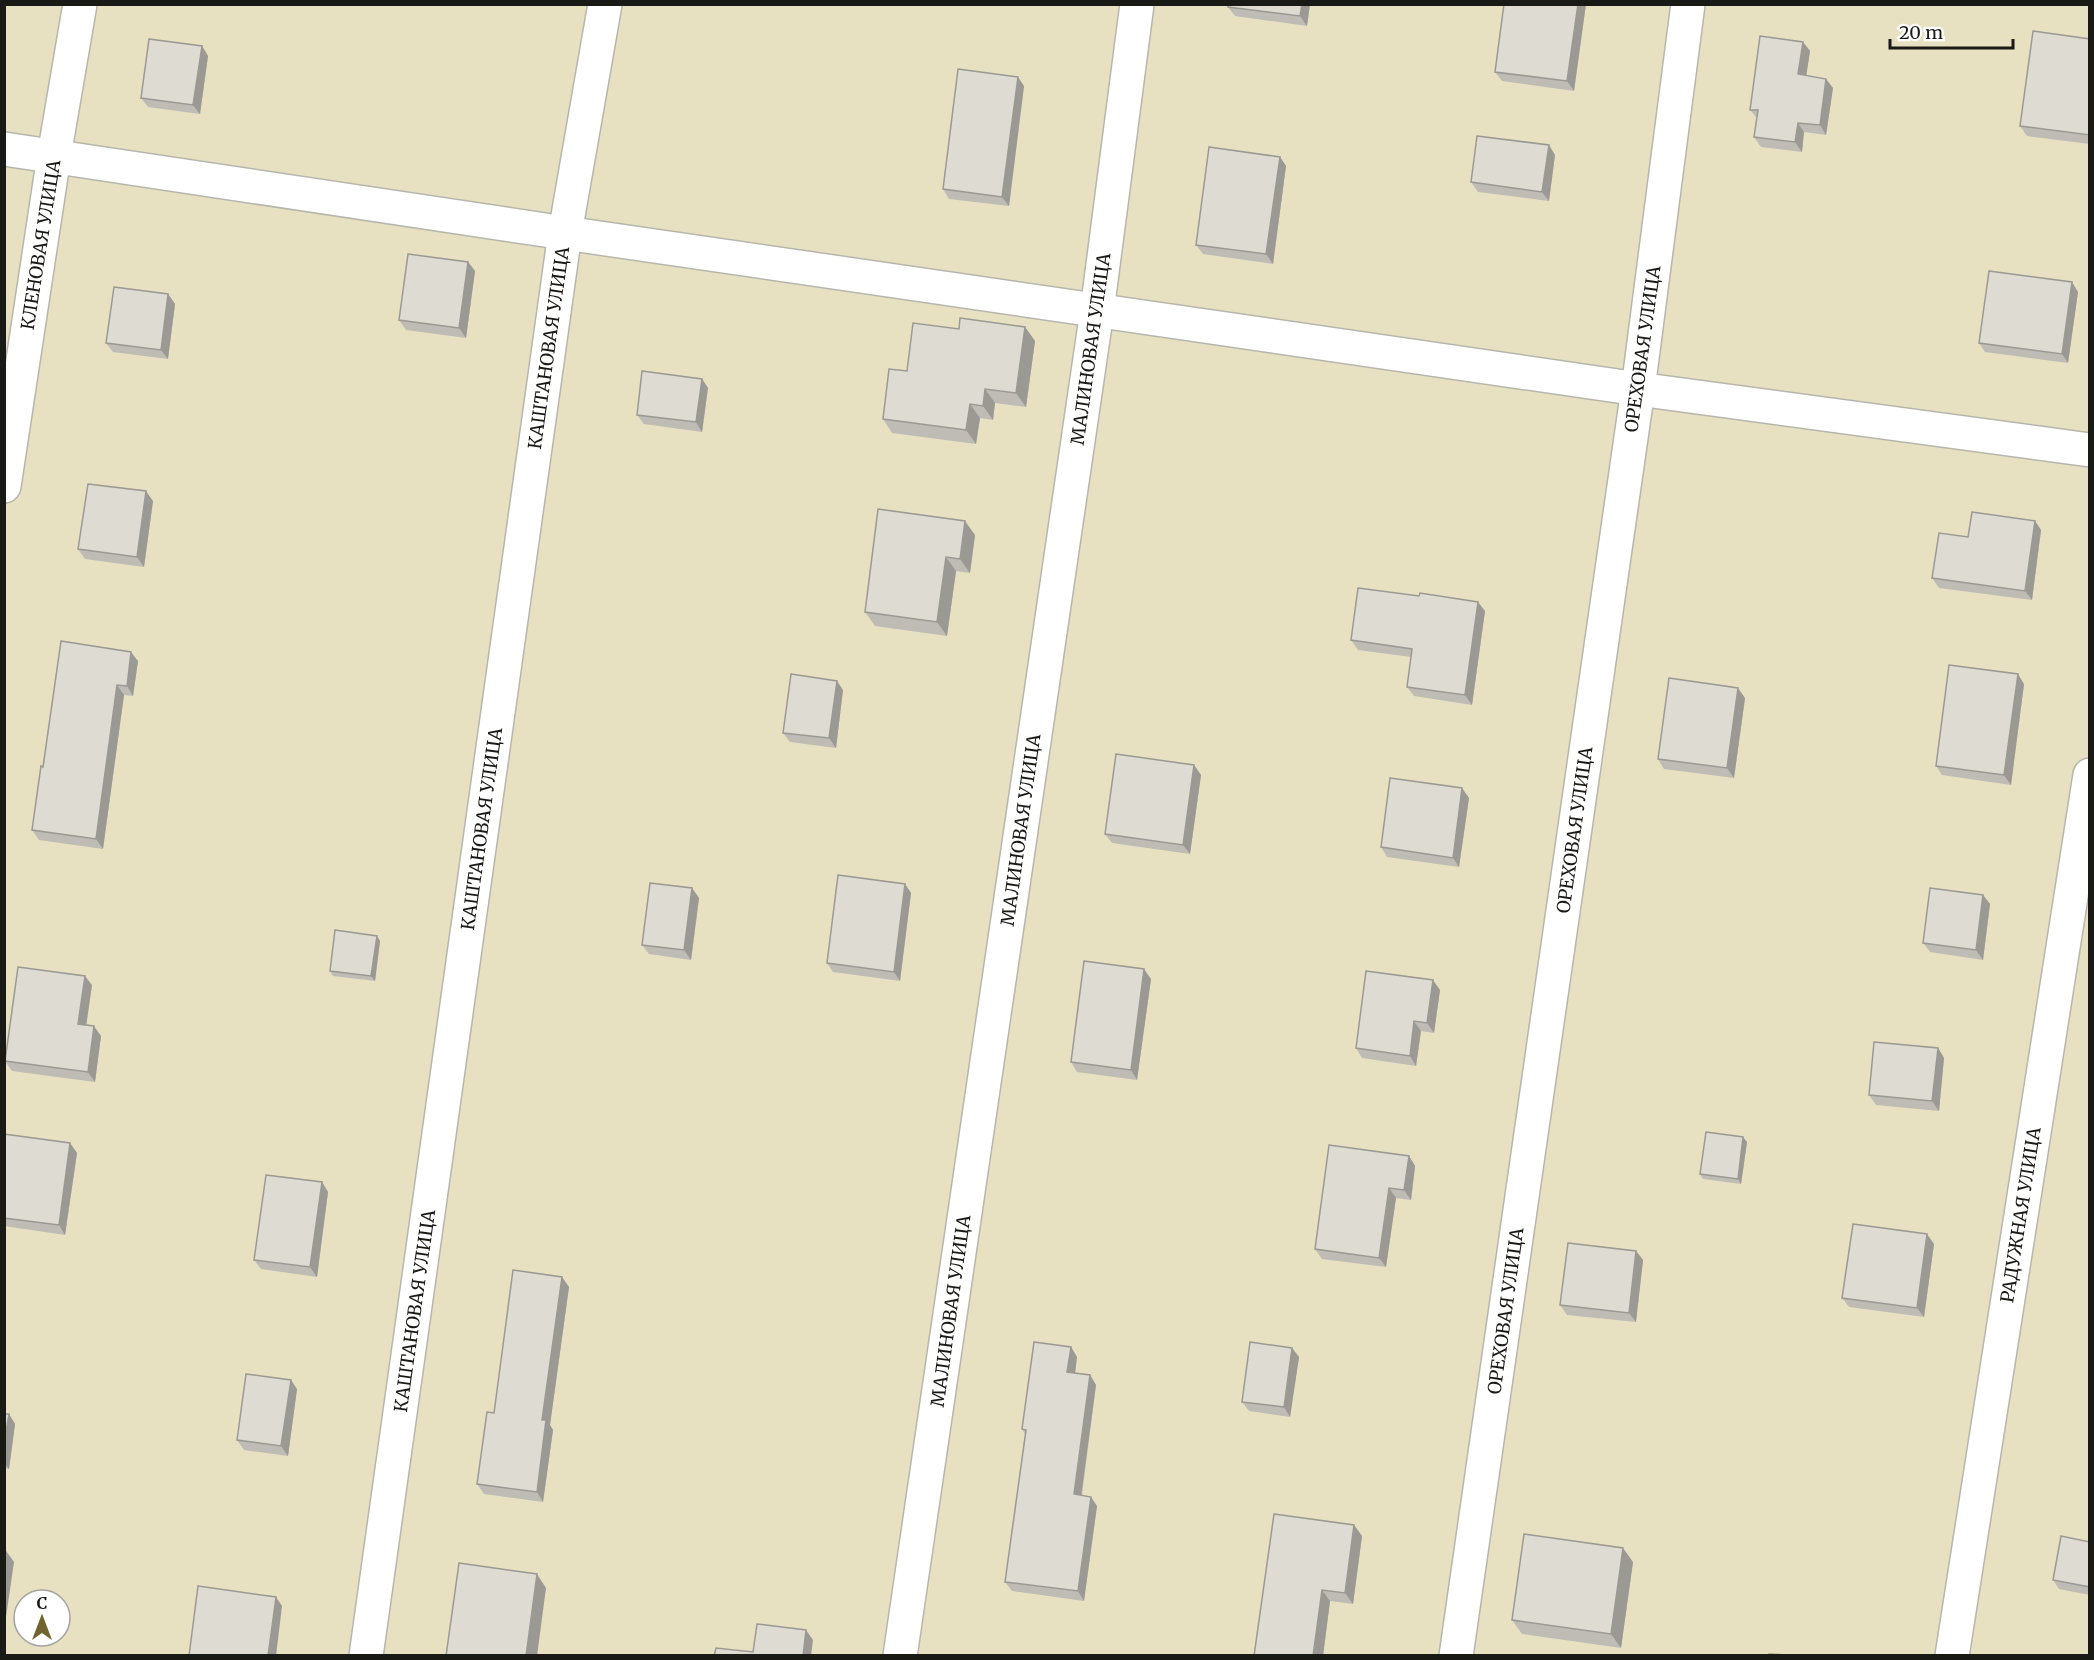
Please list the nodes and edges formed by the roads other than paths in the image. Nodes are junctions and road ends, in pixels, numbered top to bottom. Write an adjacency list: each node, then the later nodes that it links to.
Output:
1 (80, 4): 6 (street, КЛЕНОВАЯ УЛИЦА)
2 (605, 4): 7 (street, КАШТАНОВАЯ УЛИЦА)
3 (1137, 4): 8 (street, МАЛИНОВАЯ УЛИЦА)
4 (1688, 4): 9 (street, ОРЕХОВАЯ УЛИЦА)
5 (4, 149): 6 (street)
6 (54, 156): 7 (street); 11 (street, КЛЕНОВАЯ УЛИЦА)
7 (565, 233): 8 (street); 13 (street, КАШТАНОВАЯ УЛИЦА)
8 (1097, 310): 9 (street); 14 (street, МАЛИНОВАЯ УЛИЦА)
9 (1638, 389): 10 (street); 15 (street, ОРЕХОВАЯ УЛИЦА)
10 (2090, 450)
11 (4, 486)
12 (2090, 775): 16 (street, РАДУЖНАЯ УЛИЦА)
13 (366, 1656)
14 (900, 1656)
15 (1456, 1656)
16 (1952, 1656)

